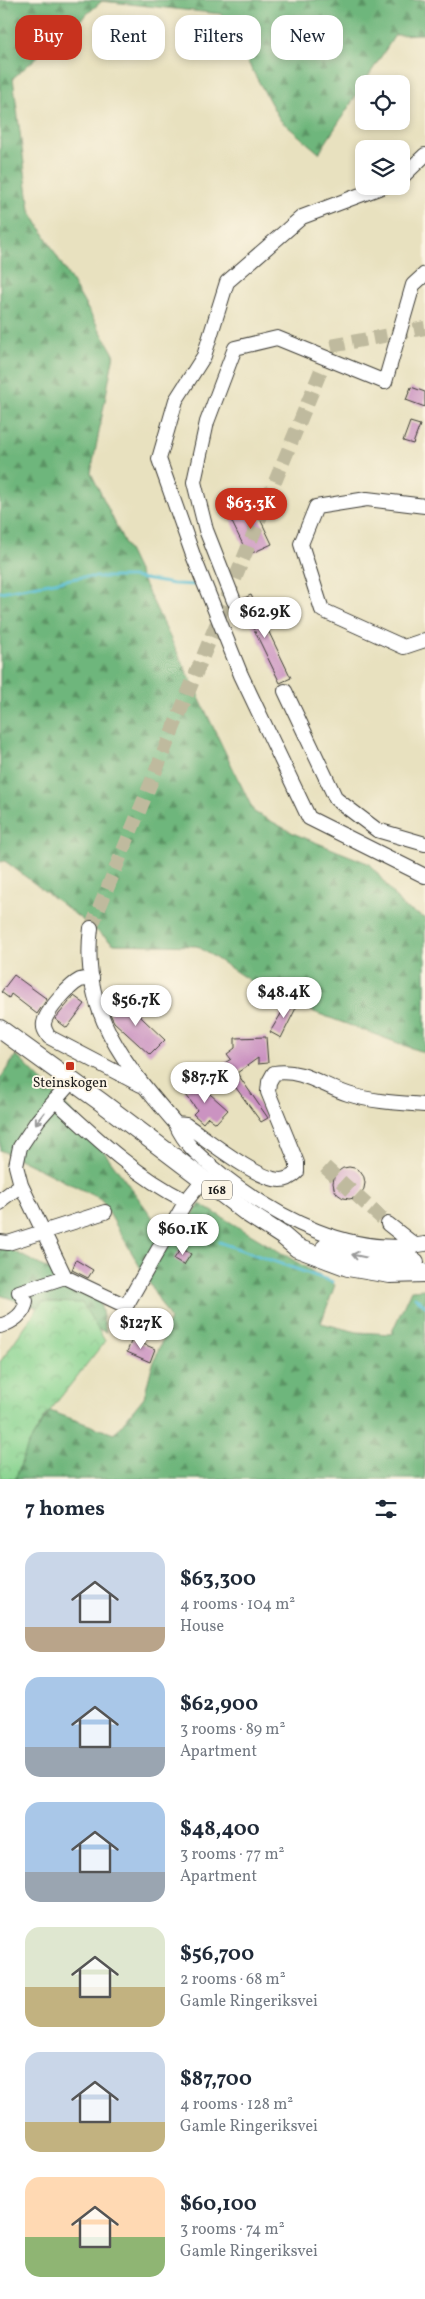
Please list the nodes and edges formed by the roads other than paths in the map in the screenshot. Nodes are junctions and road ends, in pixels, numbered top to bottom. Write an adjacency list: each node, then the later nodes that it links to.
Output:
1 (425, 155): 2 (lane)
2 (410, 169)
3 (359, 195): 10 (lane)
4 (425, 274): 6 (lane)
5 (425, 506): 7 (lane)
6 (234, 601)
7 (425, 640)
8 (285, 691): 9 (lane)
9 (425, 844)
10 (425, 876)
11 (92, 928): 12 (lane)
12 (92, 978): 15 (lane); 15 (lane)
13 (0, 1029): 14 (main road, 168)
14 (72, 1081): 16 (lane); 19 (main road, 168)
15 (143, 1086): 18 (lane)
16 (55, 1100): 20 (lane, one-way to 20); 21 (lane)
17 (425, 1105): 18 (lane)
18 (176, 1124): 28 (lane)
19 (203, 1180): 21 (lane); 26 (main road, 168)
20 (21, 1186): 22 (lane); 25 (lane)
21 (186, 1201): 31 (lane)
22 (0, 1203)
23 (105, 1212): 25 (lane)
24 (388, 1224): 28 (lane)
25 (42, 1230): 27 (lane); 31 (lane)
26 (284, 1236): 29 (main road, 168, one-way to 26); 30 (main road, 168)
27 (0, 1242)
28 (421, 1245)
29 (425, 1262)
30 (425, 1274)
31 (65, 1277): 32 (lane)
32 (0, 1326)

